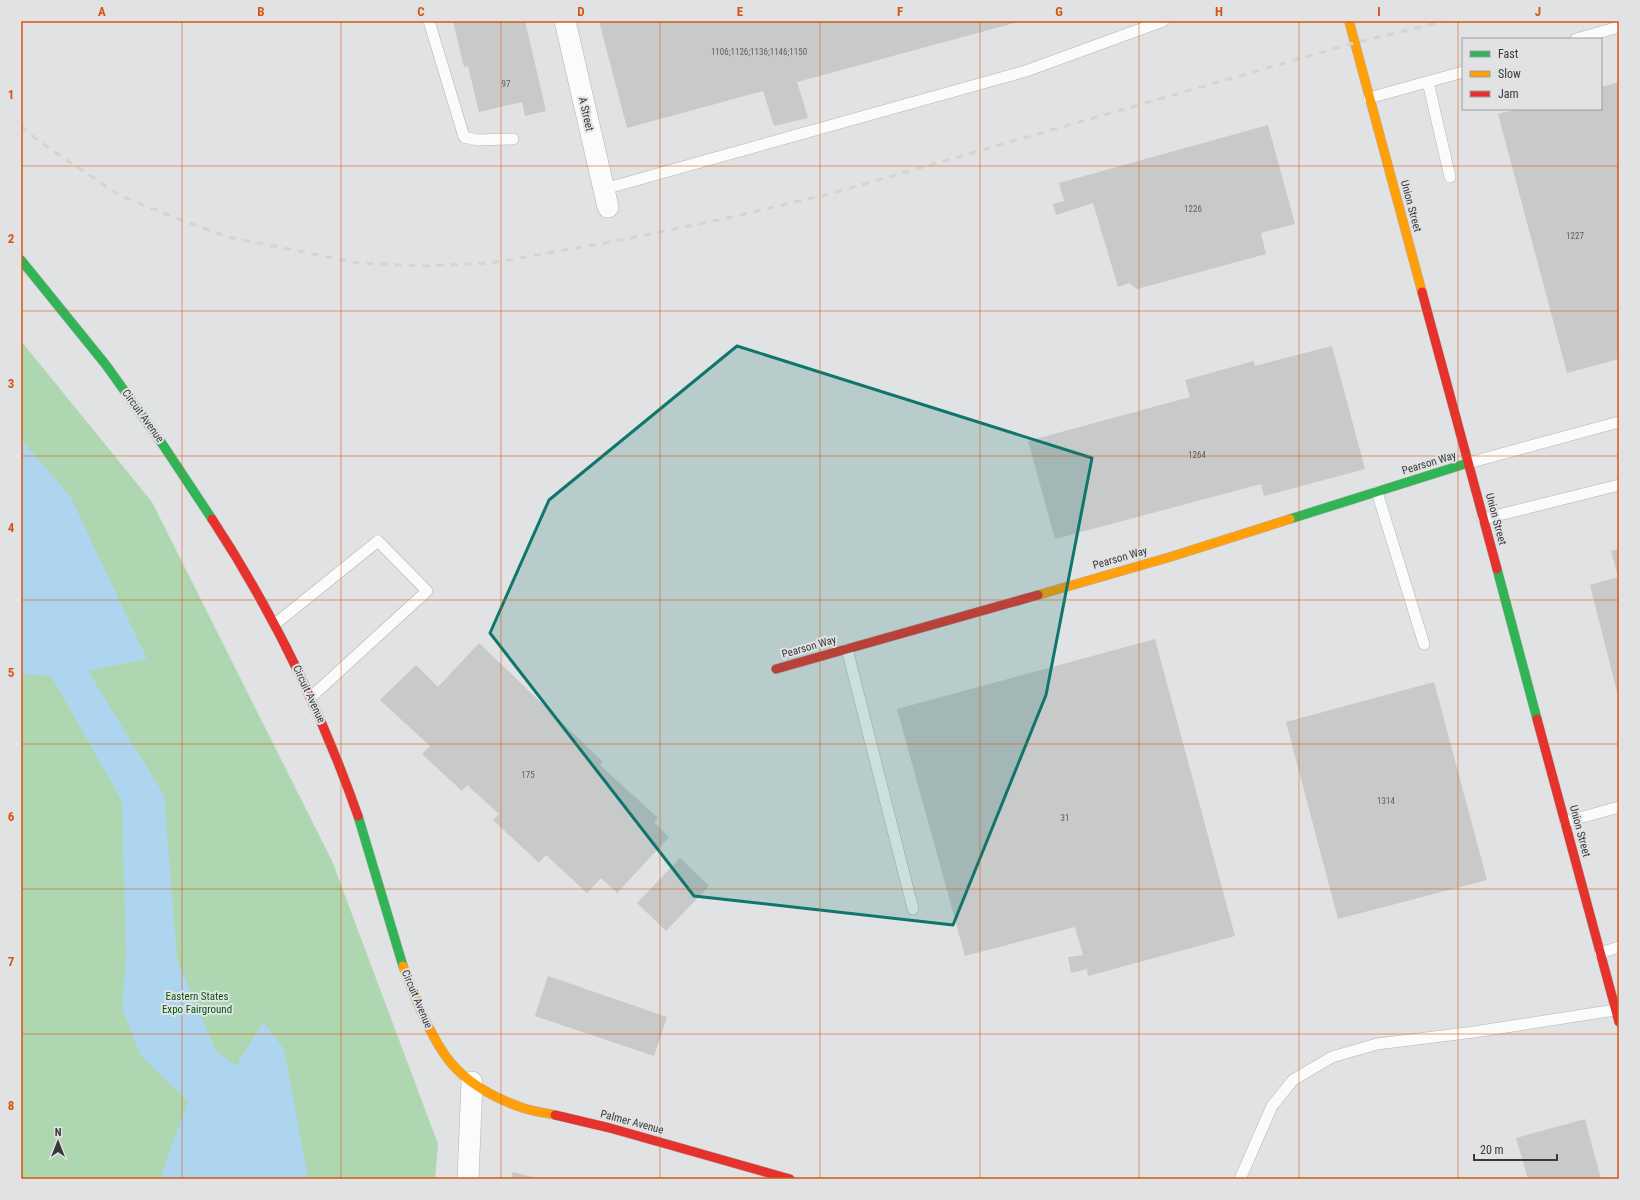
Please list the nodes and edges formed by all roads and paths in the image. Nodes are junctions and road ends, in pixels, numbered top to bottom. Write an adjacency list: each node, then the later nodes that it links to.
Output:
1 (429, 21): 10 (lane)
2 (565, 21): 12 (street, A Street)
3 (1163, 21): 12 (lane)
4 (1349, 21): 9 (street, Union Street)
5 (1619, 27): 6 (lane)
6 (1580, 38)
7 (1462, 72): 8 (lane)
8 (1428, 82): 9 (lane); 11 (lane)
9 (1369, 98): 15 (street, Union Street)
10 (513, 139)
11 (1450, 177)
12 (606, 198)
13 (21, 260): 19 (street, Circuit Avenue)
14 (1619, 422): 15 (lane)
15 (1468, 463): 17 (street, Pearson Way); 18 (street, Union Street)
16 (1619, 485): 18 (lane)
17 (1377, 492): 20 (lane); 21 (street, Pearson Way)
18 (1483, 519): 25 (street, Union Street)
19 (275, 624): 23 (street, Circuit Avenue); 23 (lane)
20 (1424, 644)
21 (847, 649): 22 (street, Pearson Way); 26 (lane)
22 (776, 669)
23 (311, 697): 31 (street, Circuit Avenue)
24 (1619, 807): 25 (lane)
25 (1565, 822): 28 (street, Union Street)
26 (913, 909)
27 (1619, 947): 28 (lane)
28 (1600, 953): 29 (street, Union Street)
29 (1615, 1010): 30 (street, Union Street); 34 (lane)
30 (1619, 1022)
31 (472, 1082): 32 (street); 33 (street, Palmer Avenue)
32 (468, 1179)
33 (790, 1179)
34 (1240, 1179)

